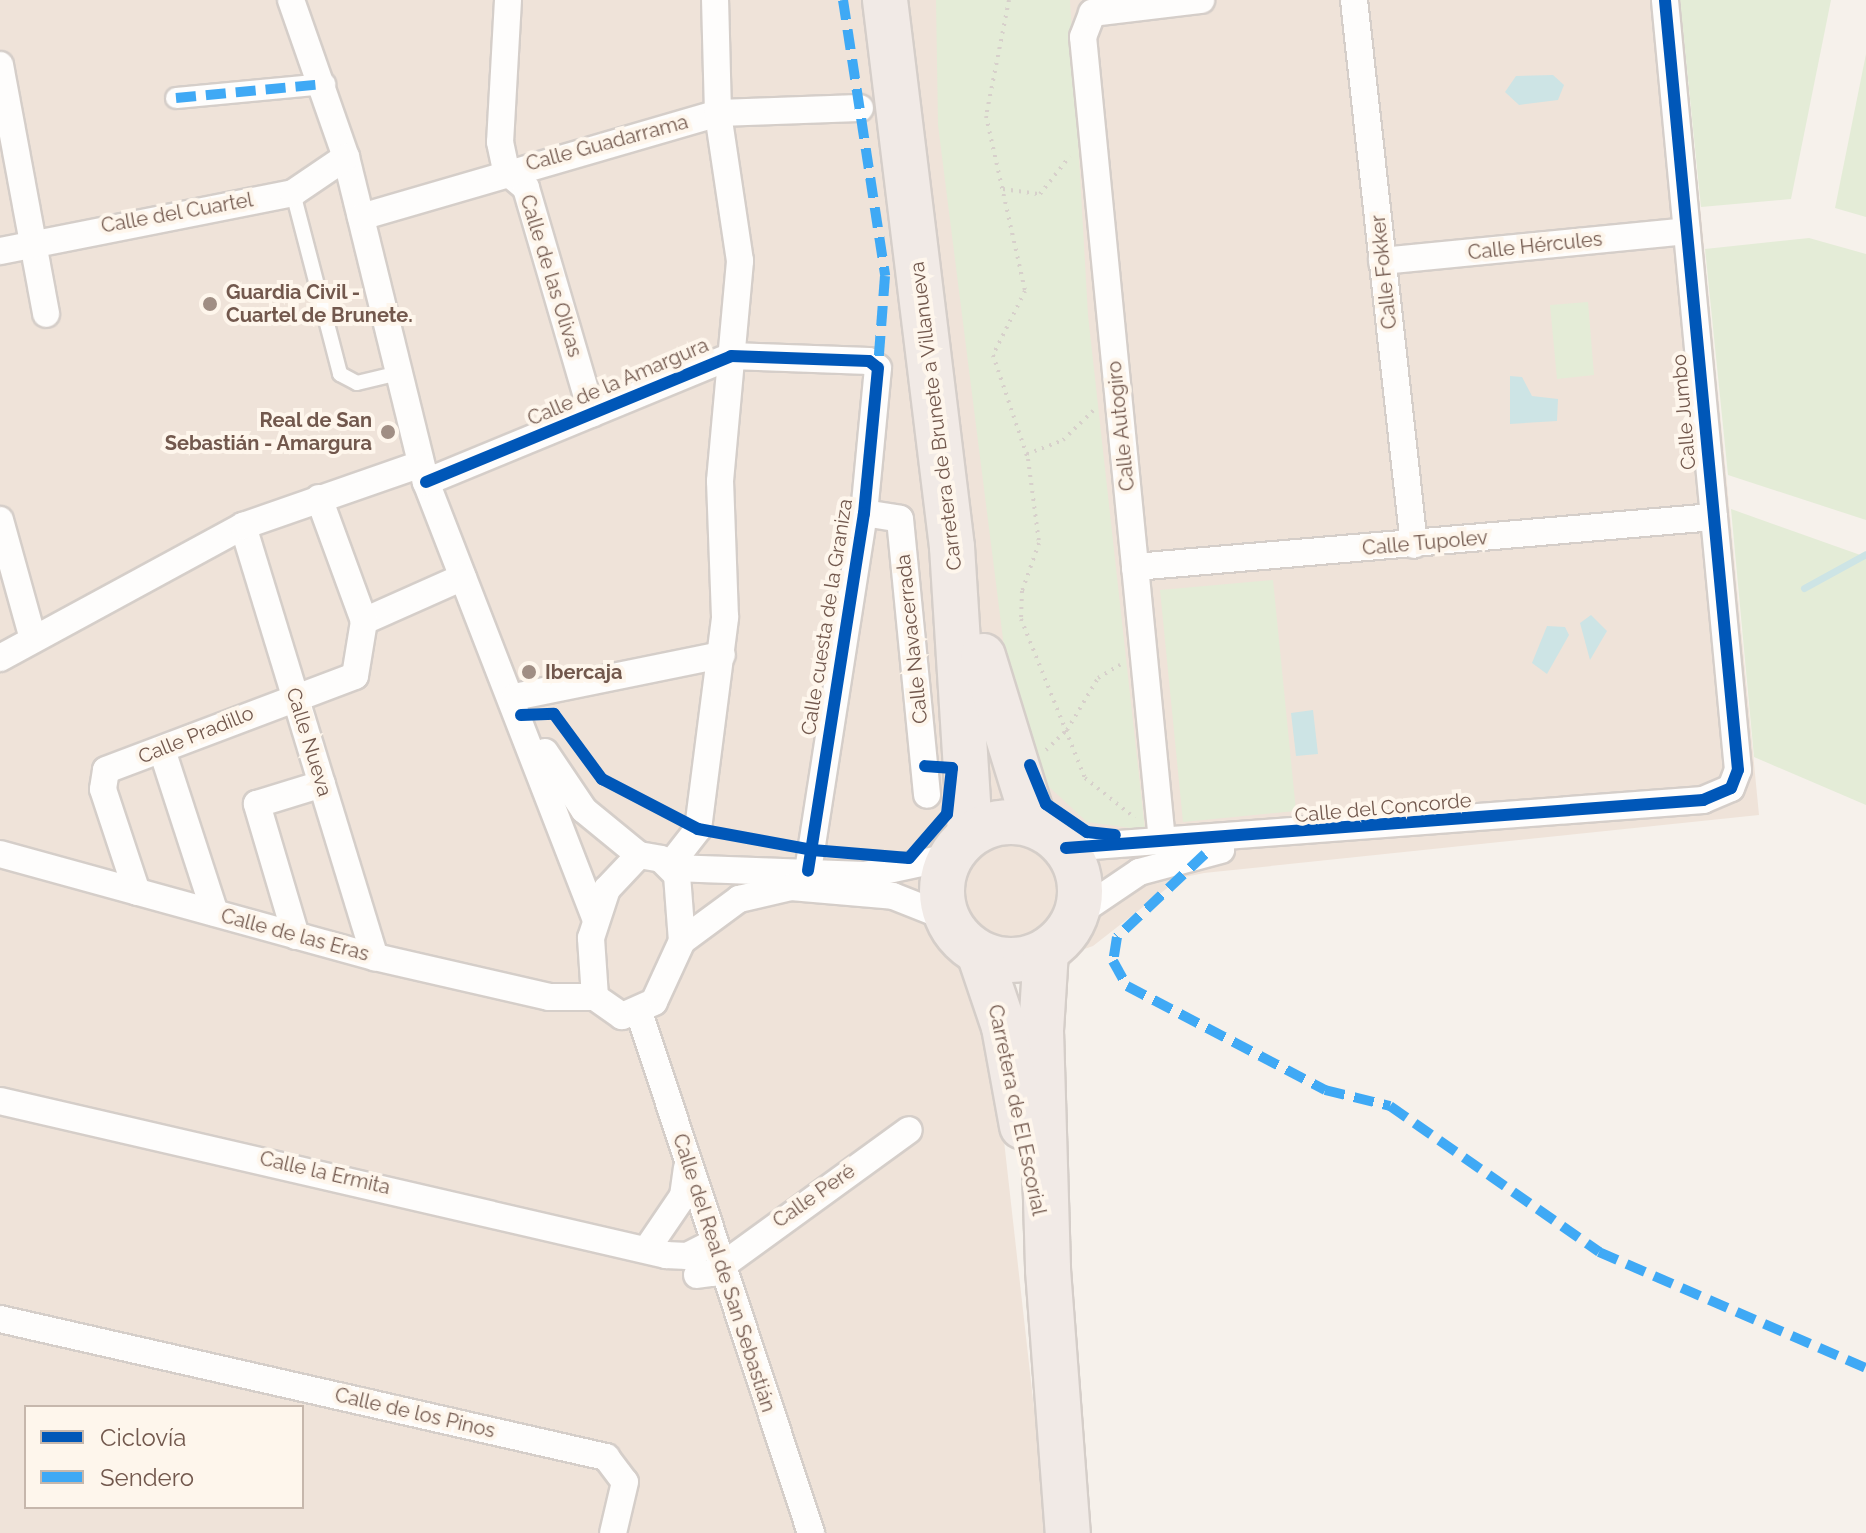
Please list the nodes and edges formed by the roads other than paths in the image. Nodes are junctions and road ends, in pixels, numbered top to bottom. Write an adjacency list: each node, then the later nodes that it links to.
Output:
1 (291, 0): 10 (street)
2 (508, 0): 15 (street, Calle de las Olivas)
3 (715, 0): 13 (street)
4 (885, 0): 49 (highway, Carretera de Brunete a Villanueva)
5 (910, 0): 47 (highway, Carretera de Brunete a Villanueva)
6 (1201, 0): 34 (street, Calle Autogiro)
7 (1354, 0): 21 (street, Calle Fokker)
8 (1665, 0): 18 (street, Calle Jumbo)
9 (0, 65): 19 (street)
10 (325, 84): 11 (street); 14 (street)
11 (176, 98)
12 (860, 108): 13 (street, Calle Guadarrama)
13 (718, 113): 15 (street, Calle Guadarrama); 23 (street)
14 (346, 157): 16 (street, Calle del Cuartel); 17 (street)
15 (506, 171): 17 (street, Calle Guadarrama); 26 (street, Calle de las Olivas)
16 (293, 193): 19 (street, Calle del Cuartel); 25 (lane)
17 (361, 217): 25 (street)
18 (1687, 231): 21 (street, Calle Hércules); 30 (street, Calle Jumbo)
19 (32, 240): 20 (street, Calle del Cuartel); 22 (street)
20 (0, 251)
21 (1382, 261): 33 (street, Calle Fokker)
22 (46, 314)
23 (731, 356): 24 (street, Calle de la Amargura); 26 (street, Calle de la Amargura); 38 (street)
24 (878, 368): 29 (street, Calle cuesta de la Graniza)
25 (399, 373): 27 (street)
26 (592, 414): 27 (street, Calle de la Amargura)
27 (424, 473): 28 (street, Calle de la Amargura); 35 (street)
28 (319, 498): 32 (street, Calle de la Amargura); 36 (street)
29 (864, 513): 44 (street, Calle Navacerrada); 52 (street, Calle cuesta de la Graniza)
30 (1714, 517): 33 (street, Calle Tupolev); 45 (street, Calle Jumbo)
31 (0, 520): 37 (street)
32 (243, 526): 37 (street, Calle de la Amargura); 40 (street, Calle Nueva)
33 (1414, 545): 34 (street, Calle Tupolev)
34 (1135, 567): 46 (street, Calle Autogiro)
35 (463, 577): 36 (street); 41 (street)
36 (364, 621): 40 (street, Calle Pradillo)
37 (33, 639): 39 (street, Calle de la Amargura)
38 (722, 655): 41 (street); 53 (street)
39 (0, 658)
40 (296, 699): 42 (street, Calle Pradillo); 43 (street, Calle Nueva)
41 (518, 706): 51 (street); 57 (street)
42 (162, 750): 54 (street, Calle Pradillo); 55 (street)
43 (322, 784): 59 (street); 63 (street, Calle Nueva)
44 (927, 795)
45 (1703, 800): 48 (street, Calle del Concorde)
46 (1161, 835): 47 (street, Calle del Concorde); 48 (street, Calle del Concorde)
47 (1051, 837): 49 (highway); 56 (highway)
48 (1285, 837): 56 (street, Calle del Concorde)
49 (960, 845): 52 (street); 58 (highway)
50 (0, 854): 54 (street, Calle de las Eras)
51 (639, 855): 53 (street); 57 (street)
52 (810, 860): 53 (street)
53 (672, 866): 60 (street)
54 (137, 892): 55 (street, Calle de las Eras)
55 (215, 913): 59 (street, Calle de las Eras)
56 (1077, 914): 61 (highway)
57 (595, 917): 64 (street)
58 (946, 917): 60 (street); 62 (highway)
59 (296, 936): 63 (street, Calle de las Eras)
60 (682, 941): 65 (street)
61 (1046, 951): 62 (highway); 71 (highway, Carretera de El Escorial)
62 (979, 953): 71 (highway, Carretera de El Escorial)
63 (375, 957): 64 (street, Calle de las Eras)
64 (595, 997): 65 (street)
65 (639, 1012): 68 (street, Calle del Real de San Sebastián)
66 (0, 1101): 69 (street, Calle la Ermita)
67 (909, 1130): 70 (street, Calle Peré)
68 (688, 1165): 69 (street); 70 (street, Calle del Real de San Sebastián)
69 (658, 1251): 70 (street, Calle la Ermita)
70 (709, 1253): 75 (street, Calle del Real de San Sebastián)
71 (1048, 1270): 73 (highway, Carretera de El Escorial)
72 (0, 1319): 74 (street, Calle de los Pinos)
73 (1059, 1403): 76 (highway, Carretera de El Escorial); 77 (highway)
74 (613, 1533)
75 (811, 1533)
76 (1068, 1533)
77 (1086, 1533)

